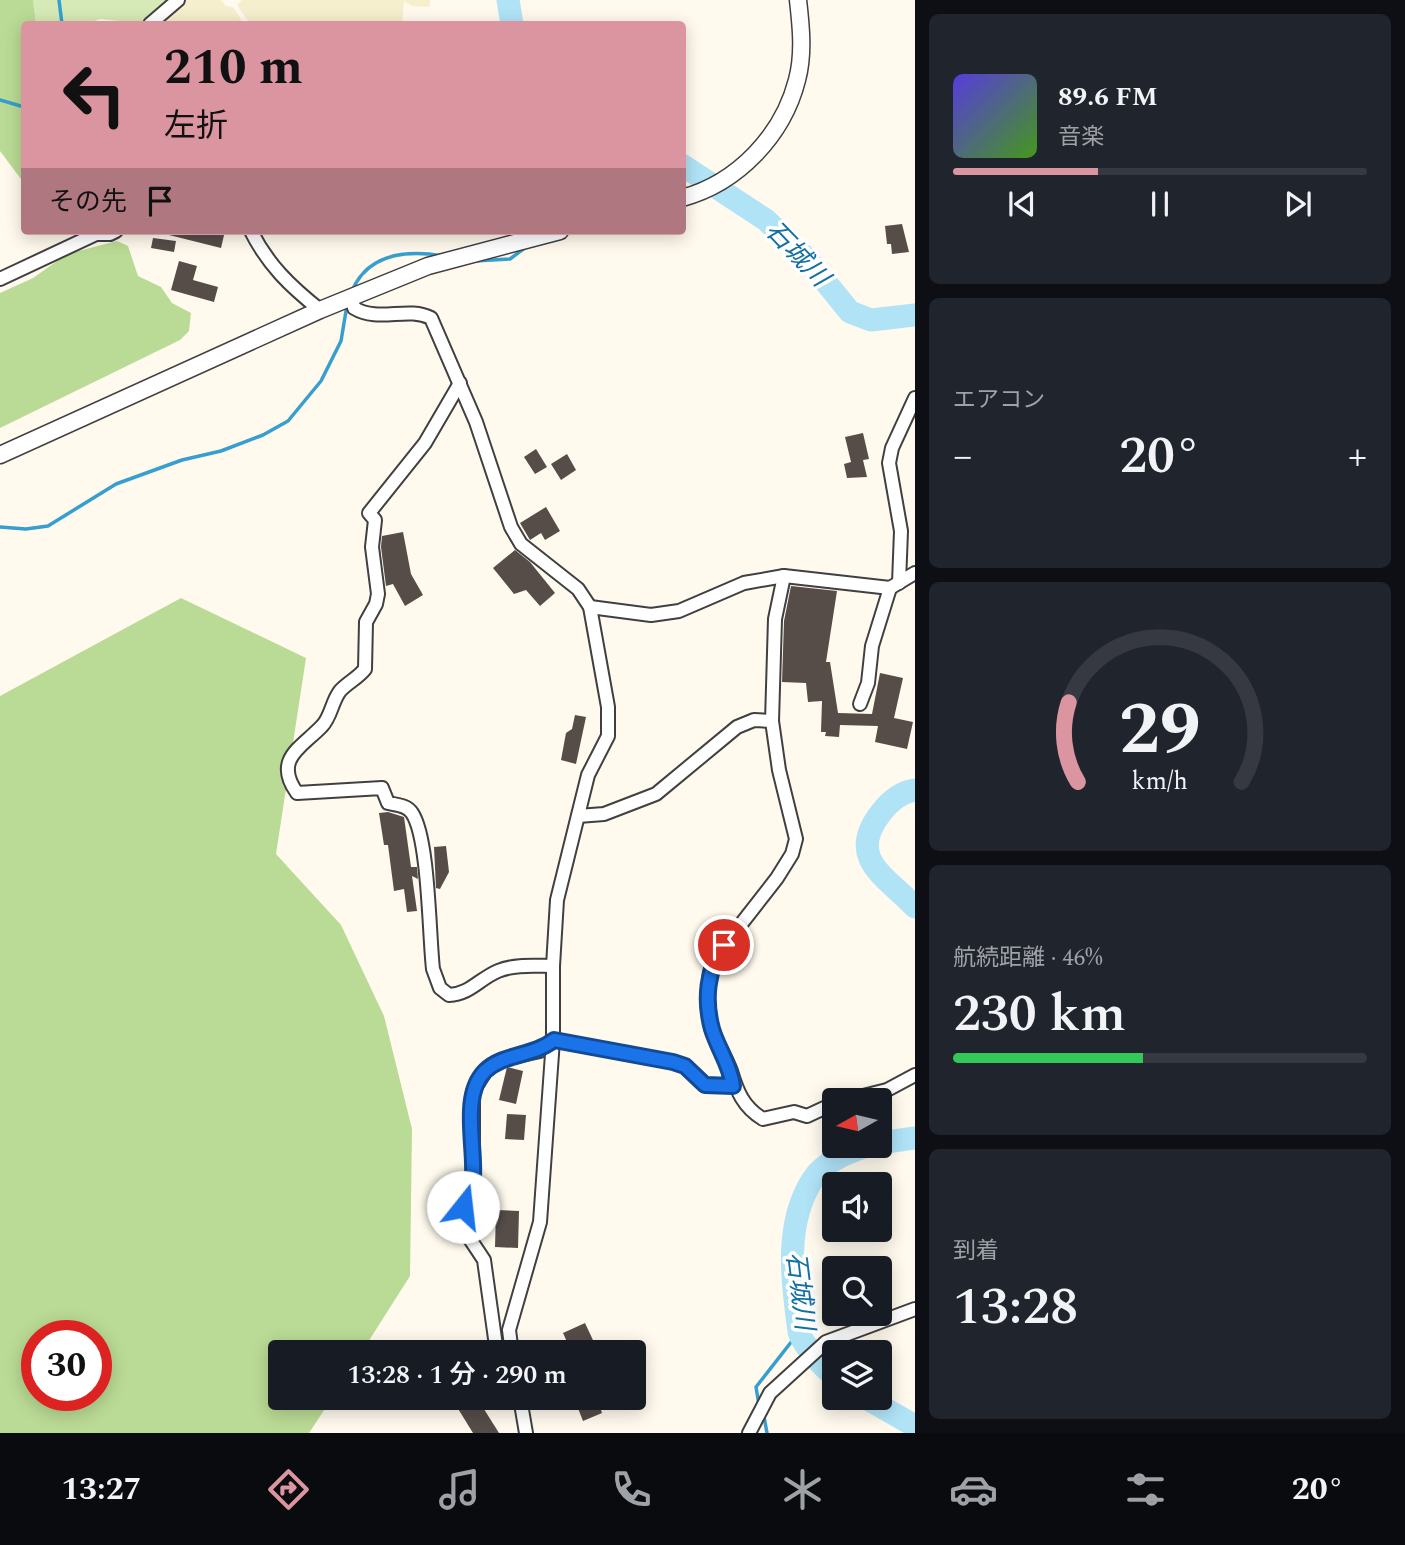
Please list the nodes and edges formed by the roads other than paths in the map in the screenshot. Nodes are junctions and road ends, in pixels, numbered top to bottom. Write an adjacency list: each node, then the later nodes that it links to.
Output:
1 (178, 0): 3 (street)
2 (798, 0): 4 (street)
3 (154, 21)
4 (690, 196)
5 (90, 235): 8 (street)
6 (253, 235): 10 (street)
7 (545, 235): 9 (street)
8 (0, 279)
9 (352, 298): 10 (street); 11 (street)
10 (320, 310): 13 (street)
11 (460, 383): 17 (street); 21 (street)
12 (915, 398): 16 (street)
13 (0, 455)
14 (915, 573): 16 (street)
15 (784, 576): 16 (street); 17 (street); 19 (street)
16 (895, 586): 18 (street)
17 (590, 607): 20 (street)
18 (860, 704)
19 (772, 721): 20 (street); 24 (street)
20 (578, 816): 21 (street)
21 (553, 966): 22 (street)
22 (554, 1040): 24 (street); 28 (street); 29 (street)
23 (915, 1075): 25 (street)
24 (733, 1086): 26 (street)
25 (891, 1088)
26 (822, 1109)
27 (915, 1309): 32 (street)
28 (494, 1340)
29 (510, 1340)
30 (522, 1410): 31 (street)
31 (526, 1433)
32 (749, 1433)

